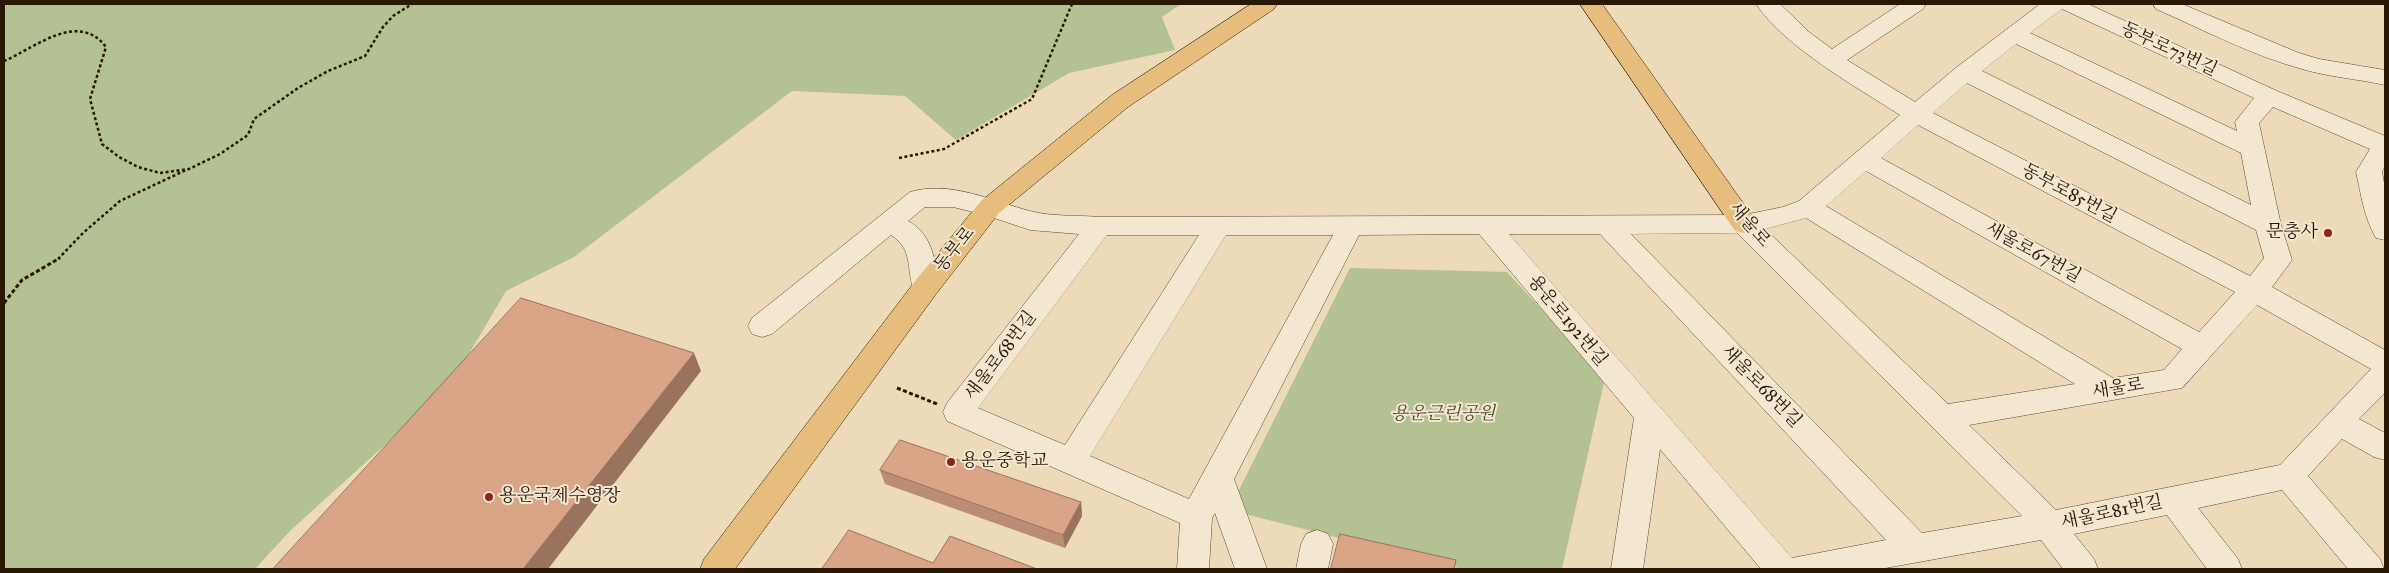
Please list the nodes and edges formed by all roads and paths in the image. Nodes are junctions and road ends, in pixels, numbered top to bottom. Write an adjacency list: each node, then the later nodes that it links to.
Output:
1 (412, 4): 21 (path)
2 (1072, 4): 19 (path)
3 (1266, 4): 22 (main road, 동부로)
4 (1590, 4): 27 (main road, 새울로)
5 (1767, 4): 11 (street, 동부로85번길)
6 (1916, 4): 11 (street)
7 (2054, 4): 10 (street)
8 (2070, 4): 15 (street, 동부로73번길)
9 (2164, 4): 13 (street)
10 (2014, 34): 14 (street); 18 (street)
11 (1831, 60): 16 (street, 동부로85번길)
12 (4, 61): 21 (path)
13 (2382, 71)
14 (1965, 72): 16 (street); 31 (street)
15 (2269, 96): 17 (street, 동부로73번길); 18 (street)
16 (1916, 114): 20 (street); 35 (street, 동부로85번길)
17 (2385, 146): 24 (street)
18 (2251, 148): 31 (street)
19 (898, 158)
20 (1864, 159): 23 (street); 38 (street, 새울로67번길)
21 (189, 169): 36 (path)
22 (990, 207): 25 (street); 32 (street); 34 (main road, 동부로)
23 (1808, 207): 27 (street); 42 (street)
24 (2381, 208): 33 (street)
25 (890, 224): 34 (street); 37 (street)
26 (1485, 224): 29 (street); 30 (street); 44 (street, 용운로192번길)
27 (1744, 224): 30 (street); 45 (street, 새울로)
28 (1219, 225): 29 (street); 32 (street); 48 (street)
29 (1351, 225): 50 (street)
30 (1607, 225): 54 (street, 새울로68번길)
31 (2268, 225): 35 (street)
32 (1100, 226): 43 (street, 새울로68번길)
33 (2385, 231)
34 (926, 287): 55 (main road, 동부로)
35 (2254, 290): 38 (street, 새울로); 39 (street, 동부로85번길)
36 (4, 303)
37 (762, 326)
38 (2202, 347): 42 (street, 새울로)
39 (2385, 363)
40 (2385, 374): 46 (street)
41 (898, 388): 43 (path)
42 (2109, 390): 45 (street, 새울로)
43 (958, 412): 48 (street, 새울로68번길)
44 (1649, 417): 58 (street); 59 (street, 용운로192번길)
45 (1943, 417): 53 (street, 새울로)
46 (2338, 422): 47 (street); 49 (street)
47 (2385, 448)
48 (1071, 461): 52 (street, 새울로68번길)
49 (2289, 476): 51 (street, 새울로81번길); 63 (street)
50 (1218, 478): 52 (street); 57 (street)
51 (2174, 500): 53 (street, 새울로81번길); 62 (street, 새울로81번길)
52 (1196, 516): 56 (street)
53 (2050, 525): 54 (street); 61 (street, 새울로)
54 (1916, 549): 60 (street)
55 (716, 569)
56 (1193, 569)
57 (1251, 569)
58 (1627, 569)
59 (1780, 569)
60 (1801, 569)
61 (2082, 569)
62 (2226, 569)
63 (2368, 569)

